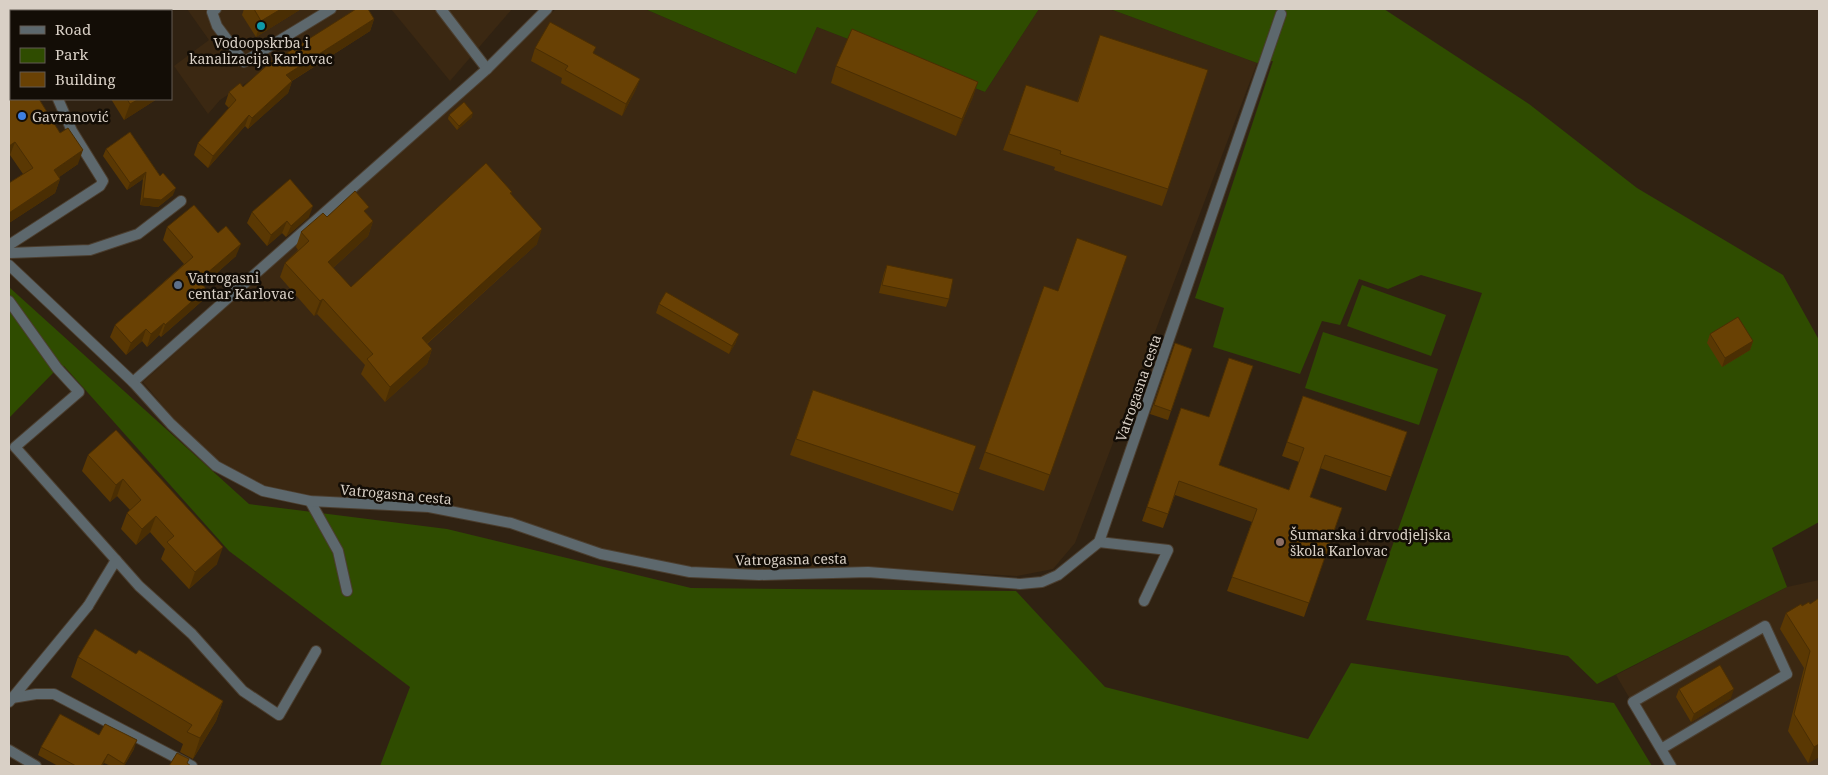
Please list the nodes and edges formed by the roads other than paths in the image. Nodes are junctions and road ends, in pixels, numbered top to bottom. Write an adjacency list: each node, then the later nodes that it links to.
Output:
1 (216, 9): 2 (street)
2 (331, 9)
3 (441, 9): 6 (street)
4 (547, 9): 6 (street)
5 (1281, 14): 15 (street, Vatrogasna cesta)
6 (487, 70): 13 (street)
7 (58, 100): 9 (street)
8 (181, 201): 10 (street)
9 (9, 245)
10 (9, 253)
11 (9, 265): 13 (street, Vatrogasna cesta)
12 (9, 300): 16 (street)
13 (133, 382): 14 (street, Vatrogasna cesta)
14 (310, 501): 15 (street, Vatrogasna cesta); 17 (street)
15 (1099, 542): 18 (street)
16 (116, 560): 19 (street); 20 (street)
17 (347, 591)
18 (1144, 601)
19 (316, 651)
20 (10, 700): 24 (street)
21 (1661, 749): 21 (street); 25 (street)
22 (9, 750): 23 (street)
23 (36, 766)
24 (192, 766)
25 (1671, 766)

